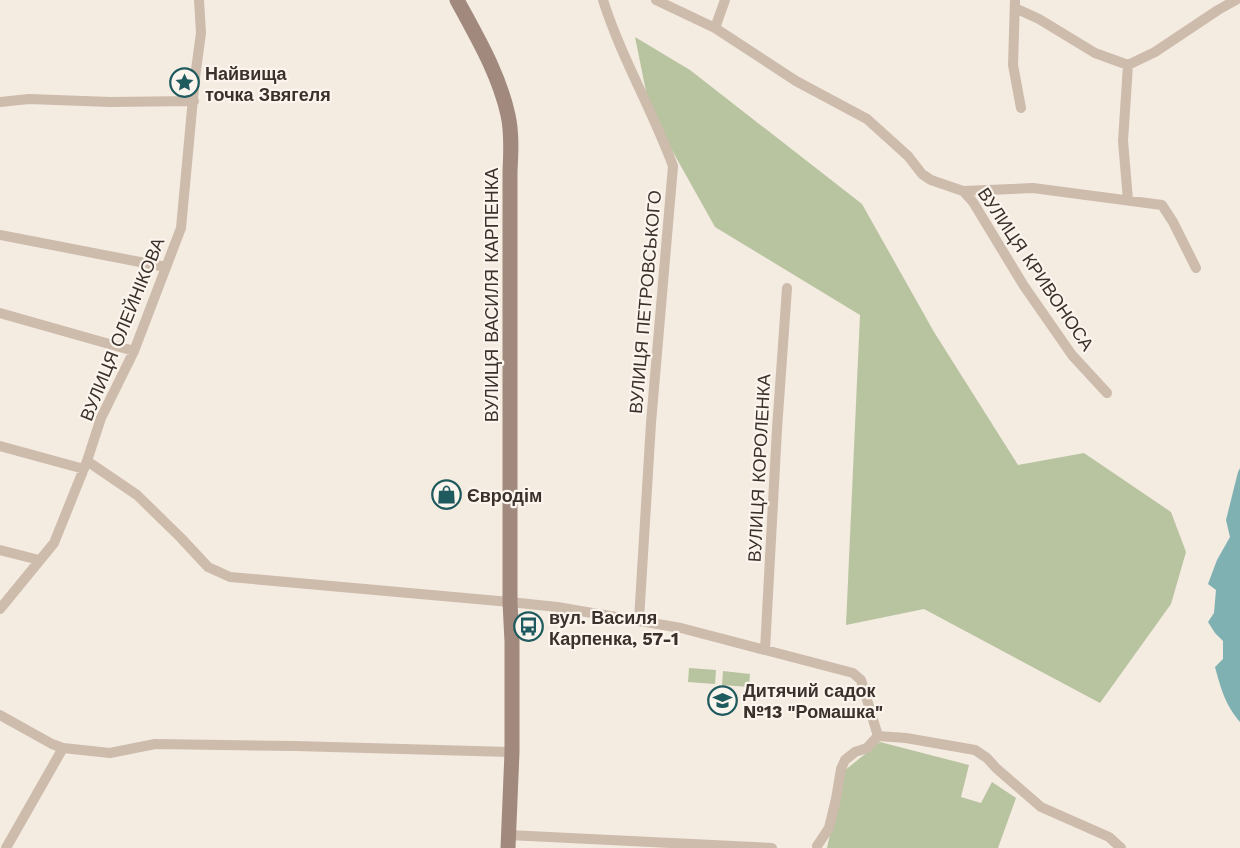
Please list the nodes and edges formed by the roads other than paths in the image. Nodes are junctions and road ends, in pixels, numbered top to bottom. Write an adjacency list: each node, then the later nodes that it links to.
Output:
1 (199, 0): 10 (street, ВУЛИЦЯ ОЛЕЙНІКОВА)
2 (457, 0): 26 (street, ВУЛИЦЯ ВАСИЛЯ КАРПЕНКА)
3 (603, 0): 28 (street, ВУЛИЦЯ ПЕТРОВСЬКОГО)
4 (656, 0): 8 (street, ВУЛИЦЯ КРИВОНОСА)
5 (725, 0): 8 (street)
6 (1236, 0): 9 (street)
7 (1015, 4): 9 (street); 12 (street)
8 (715, 28): 13 (street, ВУЛИЦЯ КРИВОНОСА)
9 (1128, 65): 14 (street)
10 (194, 101): 11 (street); 16 (street, ВУЛИЦЯ ОЛЕЙНІКОВА)
11 (0, 102)
12 (1021, 108)
13 (963, 191): 14 (street, ВУЛИЦЯ КРИВОНОСА); 21 (street, ВУЛИЦЯ КРИВОНОСА)
14 (1128, 200): 17 (street, ВУЛИЦЯ КРИВОНОСА)
15 (0, 235): 16 (street)
16 (166, 267): 20 (street, ВУЛИЦЯ ОЛЕЙНІКОВА)
17 (1196, 268)
18 (787, 288): 29 (street, ВУЛИЦЯ КОРОЛЕНКА)
19 (0, 313): 20 (street)
20 (134, 351): 23 (street, ВУЛИЦЯ ОЛЕЙНІКОВА)
21 (1107, 393)
22 (0, 446): 23 (street)
23 (86, 465): 25 (street, ВУЛИЦЯ ОЛЕЙНІКОВА); 26 (street)
24 (0, 550): 25 (street)
25 (39, 560): 27 (street, ВУЛИЦЯ ОЛЕЙНІКОВА)
26 (510, 602): 28 (street); 33 (street, ВУЛИЦЯ ВАСИЛЯ КАРПЕНКА)
27 (0, 609)
28 (639, 620): 29 (street)
29 (765, 650): 31 (street)
30 (0, 715): 32 (street)
31 (878, 736): 35 (street); 38 (street)
32 (63, 748): 33 (street); 36 (street)
33 (512, 752): 34 (street, ВУЛИЦЯ ВАСИЛЯ КАРПЕНКА)
34 (508, 841): 37 (street)
35 (816, 847)
36 (6, 848)
37 (772, 848)
38 (1121, 848)

